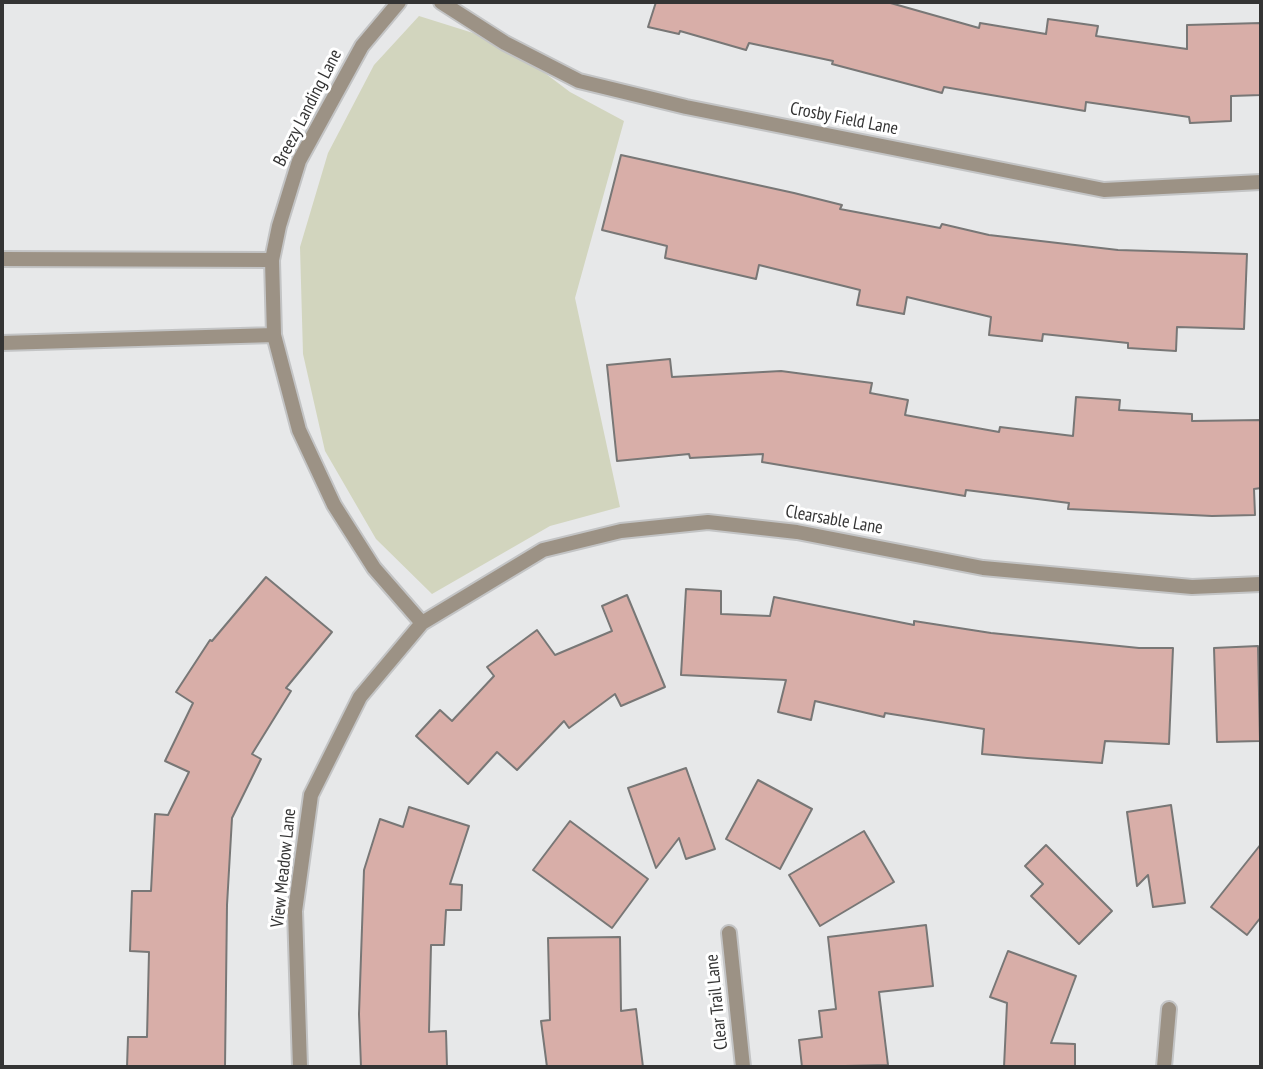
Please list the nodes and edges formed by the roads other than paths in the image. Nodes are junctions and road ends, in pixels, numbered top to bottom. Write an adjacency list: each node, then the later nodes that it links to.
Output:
1 (399, 2): 5 (street, Breezy Landing Lane)
2 (440, 2): 3 (street, Crosby Field Lane)
3 (1261, 181)
4 (2, 259): 5 (street)
5 (272, 260): 6 (street, Breezy Landing Lane)
6 (274, 335): 7 (street); 9 (street, Breezy Landing Lane)
7 (2, 343)
8 (1261, 584): 9 (street, Clearsable Lane)
9 (422, 623): 12 (street, View Meadow Lane)
10 (729, 933): 13 (street, Clear Trail Lane)
11 (1169, 1009): 14 (street)
12 (300, 1067)
13 (743, 1067)
14 (1164, 1067)

